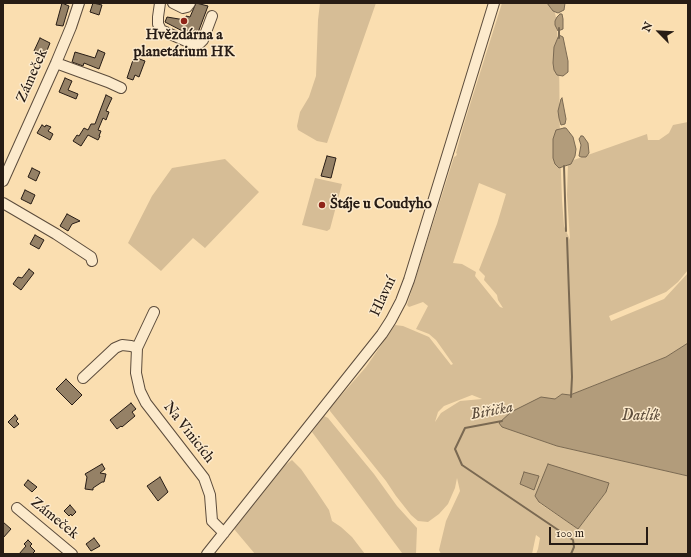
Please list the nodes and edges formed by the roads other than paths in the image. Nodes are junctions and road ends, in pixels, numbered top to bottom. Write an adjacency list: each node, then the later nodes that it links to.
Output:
1 (78, 3): 7 (street, Zámeček)
2 (160, 3): 6 (street)
3 (173, 3): 4 (street)
4 (190, 3)
5 (494, 3): 16 (street, Hlavní)
6 (212, 16)
7 (56, 63): 8 (street); 9 (street, Zámeček)
8 (121, 88)
9 (3, 182)
10 (3, 203): 11 (street)
11 (93, 259)
12 (154, 312): 13 (street, Na Vinicích)
13 (137, 348): 14 (street); 16 (street, Na Vinicích)
14 (83, 378)
15 (16, 508): 17 (street, Zámeček)
16 (224, 534): 18 (street, Hlavní)
17 (72, 554)
18 (207, 554)

